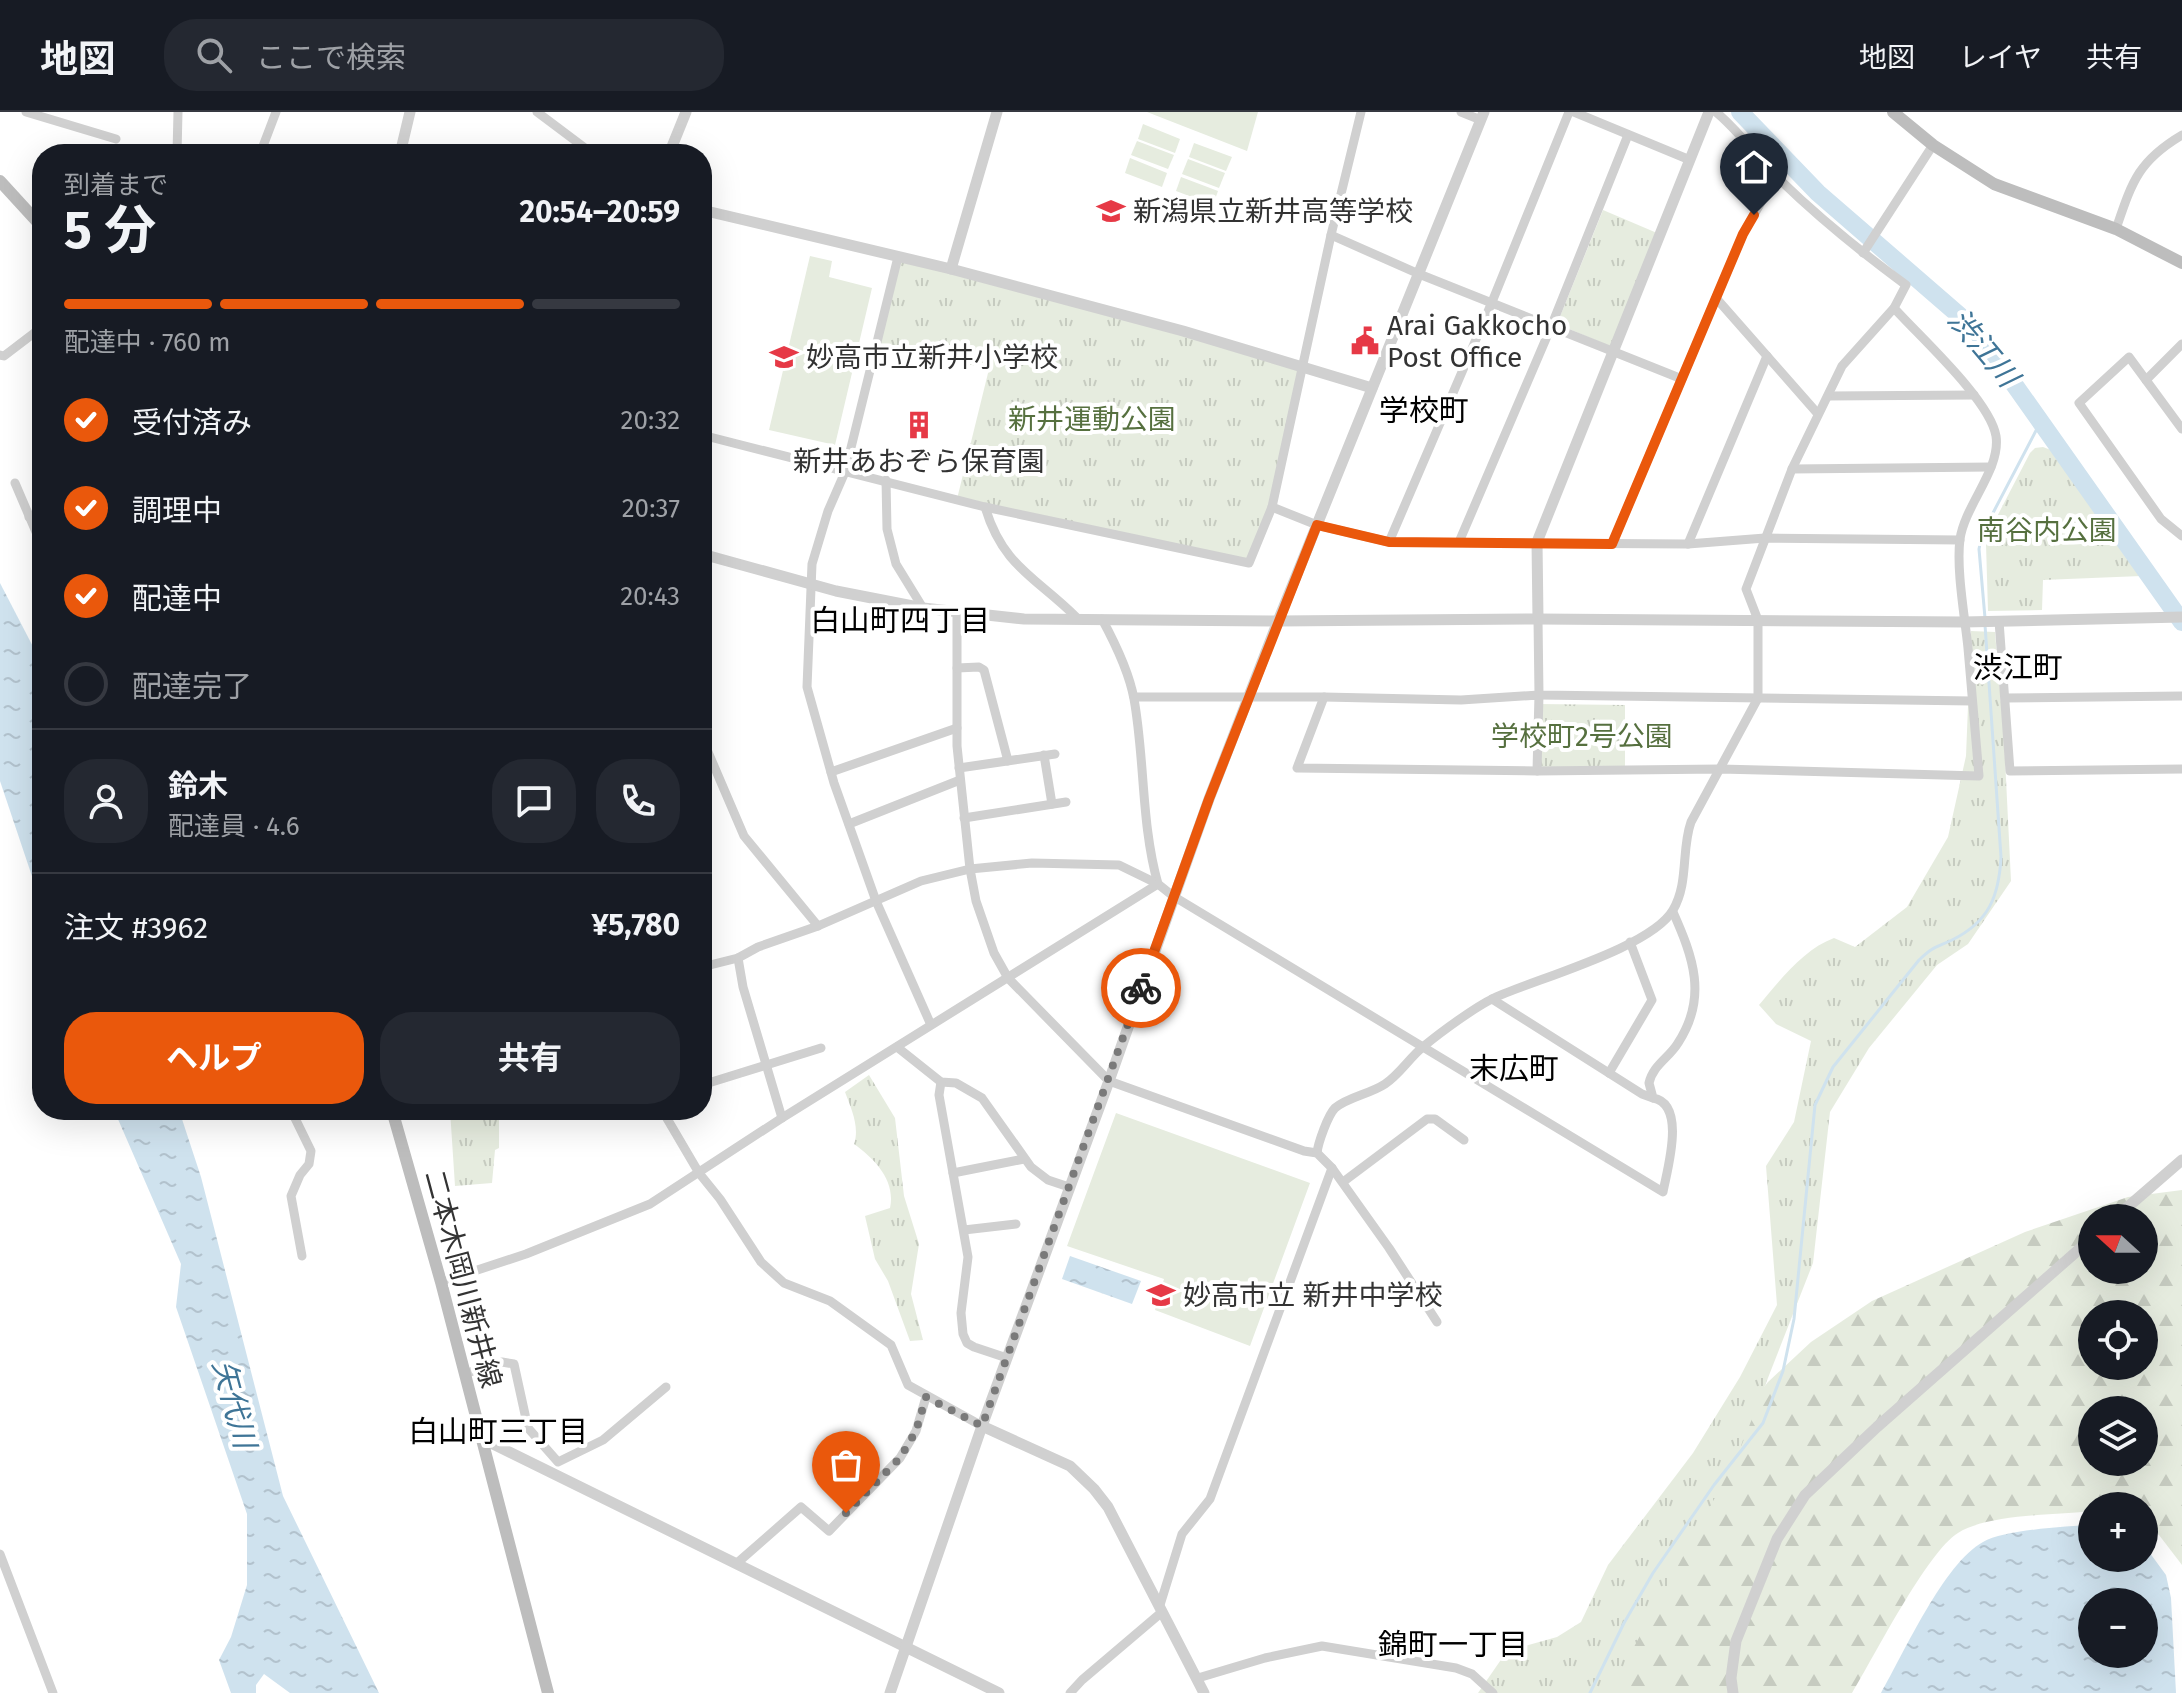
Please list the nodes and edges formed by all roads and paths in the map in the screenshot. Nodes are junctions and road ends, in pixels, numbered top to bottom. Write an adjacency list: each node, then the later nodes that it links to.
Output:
1 (26, 112): 17 (street)
2 (178, 112): 18 (street)
3 (276, 112): 19 (street)
4 (410, 112): 20 (street)
5 (537, 112): 21 (street)
6 (686, 112): 22 (street)
7 (997, 112): 34 (street)
8 (1361, 112): 30 (street)
9 (1461, 112): 14 (street)
10 (1571, 112): 15 (street); 37 (street)
11 (1709, 112): 24 (street)
12 (1716, 112): 25 (street)
13 (1893, 112): 23 (main road)
14 (1483, 116): 35 (street)
15 (1628, 135): 24 (street); 39 (street)
16 (2182, 135): 29 (street)
17 (116, 139)
18 (177, 144)
19 (264, 144)
20 (402, 144)
21 (580, 144)
22 (673, 144)
23 (1933, 145): 29 (main road); 31 (street)
24 (1690, 160): 42 (street)
25 (1776, 176): 31 (street); 36 (street)
26 (0, 181): 28 (main road)
27 (712, 212): 32 (street)
28 (32, 216)
29 (2116, 229): 33 (main road)
30 (1331, 235): 35 (street); 45 (street)
31 (1865, 251): 38 (street)
32 (898, 257): 34 (street); 56 (street)
33 (2182, 263)
34 (951, 269): 45 (street)
35 (1419, 274): 37 (street); 48 (street)
36 (1716, 298): 44 (street); 46 (street)
37 (1492, 302): 39 (street); 68 (street)
38 (1894, 308): 49 (street); 50 (street)
39 (1551, 327): 42 (street); 69 (street)
40 (32, 335): 43 (street)
41 (2182, 344): 47 (street)
42 (1614, 352): 46 (street); 70 (street)
43 (0, 355)
44 (1767, 356): 51 (street); 72 (street)
45 (1303, 368): 48 (street); 60 (street)
46 (1682, 379): 71 (street)
47 (2146, 380): 52 (street); 65 (street)
48 (1372, 388): 64 (street)
49 (1974, 395): 50 (street); 54 (street)
50 (1828, 396): 51 (street)
51 (1818, 414): 55 (street)
52 (2182, 429)
53 (712, 438): 56 (street)
54 (1991, 467): 55 (street); 67 (street)
55 (1792, 469): 66 (street)
56 (845, 472): 57 (street); 74 (street)
57 (886, 480): 59 (street); 75 (street)
58 (15, 483): 62 (street)
59 (985, 507): 60 (street); 77 (street)
60 (1272, 507): 64 (street)
61 (32, 516): 62 (street)
62 (29, 517): 63 (street)
63 (32, 524)
64 (1317, 525): 68 (street); 83 (street)
65 (2182, 536)
66 (1765, 538): 67 (street); 72 (street); 81 (street)
67 (1960, 540): 84 (street)
68 (1389, 542): 69 (street)
69 (1459, 542): 70 (street)
70 (1537, 542): 71 (street); 80 (street)
71 (1612, 544): 72 (street)
72 (1688, 544)
73 (712, 557): 74 (street)
74 (810, 584): 75 (street); 101 (street)
75 (923, 608): 76 (street)
76 (957, 612): 77 (street); 85 (street)
77 (1076, 617): 79 (street)
78 (2182, 617): 82 (street)
79 (1102, 619): 83 (street); 88 (street)
80 (1538, 619): 81 (street); 83 (street); 86 (street)
81 (1758, 620): 84 (street); 91 (street)
82 (1997, 620): 84 (street); 92 (street)
83 (1278, 621): 89 (street)
84 (1968, 622): 93 (street)
85 (957, 668): 94 (street); 96 (street)
86 (1539, 695): 90 (street); 91 (street); 100 (street)
87 (2182, 696): 92 (street)
88 (1134, 697): 89 (street); 108 (street)
89 (1250, 697): 90 (street); 109 (street)
90 (1324, 697): 100 (street)
91 (1758, 698): 93 (street); 98 (street)
92 (2006, 698): 99 (street)
93 (1972, 701): 98 (street)
94 (957, 728): 97 (street); 101 (street)
95 (712, 761): 112 (street)
96 (1008, 761): 97 (street); 104 (street)
97 (959, 768): 102 (street)
98 (1720, 769): 100 (street); 111 (street)
99 (2182, 769)
100 (1537, 771)
101 (831, 772): 106 (street)
102 (960, 780): 105 (street); 106 (street)
103 (1066, 802): 104 (street)
104 (1052, 804): 105 (street)
105 (964, 818): 107 (street)
106 (849, 824): 110 (street)
107 (970, 869): 108 (street); 110 (street); 116 (street)
108 (1158, 884): 109 (street); 116 (street)
109 (1173, 896): 119 (street); 124 (street)
110 (876, 901): 112 (street); 118 (street)
111 (1673, 912): 113 (street); 127 (street)
112 (818, 926): 114 (street)
113 (1630, 942): 117 (street); 123 (street)
114 (738, 958): 115 (street); 122 (street)
115 (712, 964)
116 (1008, 978): 118 (street); 124 (street)
117 (1492, 999): 119 (street); 123 (street)
118 (931, 1025): 120 (street)
119 (1424, 1046): 127 (street); 133 (street)
120 (897, 1047): 126 (street); 128 (street)
121 (821, 1048): 122 (street)
122 (766, 1065): 125 (street); 128 (street)
123 (1609, 1073): 127 (street)
124 (1109, 1081): 133 (street); 140 (street)
125 (712, 1082)
126 (941, 1082): 134 (street); 138 (street)
127 (1653, 1098)
128 (782, 1118): 137 (street)
129 (296, 1120): 145 (street)
130 (395, 1120): 146 (main road, 二本木岡川新井線)
131 (668, 1120): 137 (street)
132 (1464, 1140): 139 (street)
133 (1317, 1153): 136 (street)
134 (1024, 1159): 138 (street); 140 (street)
135 (2182, 1160): 141 (street)
136 (1332, 1168): 139 (street); 158 (street)
137 (699, 1173): 146 (street); 151 (street)
138 (953, 1173): 143 (street)
139 (1343, 1182): 147 (street)
140 (1069, 1187): 148 (street)
141 (2131, 1204)
142 (1016, 1224): 143 (street)
143 (964, 1230): 148 (street)
144 (2078, 1250): 168 (street)
145 (302, 1256)
146 (441, 1282): 149 (main road, 二本木岡川新井線)
147 (1437, 1322)
148 (1007, 1358): 152 (street)
149 (464, 1374): 153 (main road, 二本木岡川新井線); 154 (street)
150 (666, 1387): 154 (street)
151 (926, 1397): 152 (street); 157 (street)
152 (982, 1426): 158 (street); 159 (street)
153 (481, 1438): 155 (street); 162 (main road, 二本木岡川新井線)
154 (558, 1462): 155 (street)
155 (553, 1474): 157 (street)
156 (0, 1554): 161 (street)
157 (736, 1564): 159 (street)
158 (1161, 1609): 160 (street); 165 (street)
159 (906, 1647): 163 (street); 164 (street)
160 (1198, 1678): 166 (street); 167 (street)
161 (53, 1693)
162 (548, 1693)
163 (890, 1693)
164 (999, 1693)
165 (1070, 1693)
166 (1204, 1693)
167 (1493, 1693)
168 (1733, 1693)

